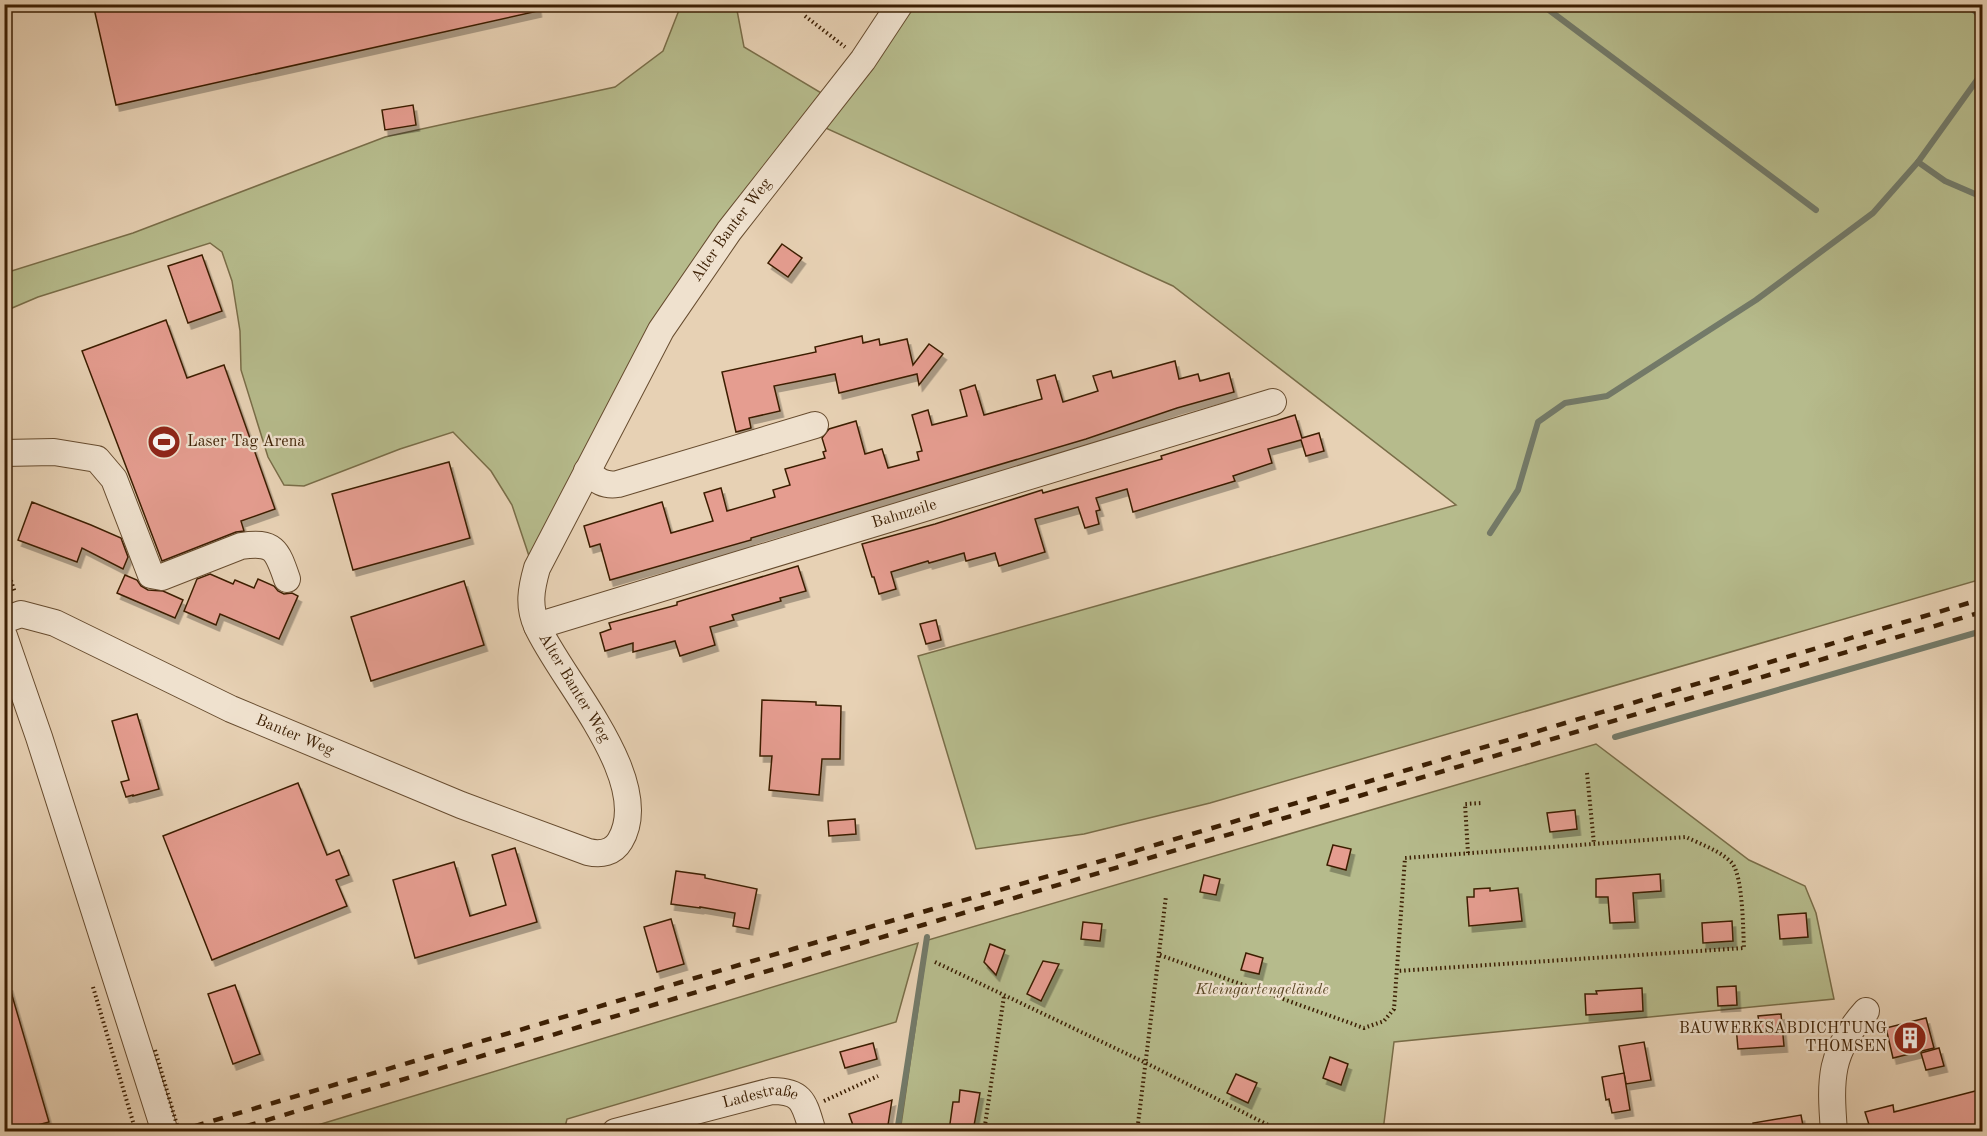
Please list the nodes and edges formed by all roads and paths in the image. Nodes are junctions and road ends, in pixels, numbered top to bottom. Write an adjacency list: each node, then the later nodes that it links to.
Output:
1 (900, 4): 3 (street, Alter Banter Weg)
2 (805, 16): 3 (path)
3 (863, 60): 7 (street, Alter Banter Weg)
4 (1273, 402): 10 (street, Bahnzeile)
5 (815, 425): 7 (street)
6 (4, 453): 8 (street)
7 (587, 471): 10 (street, Alter Banter Weg)
8 (287, 579)
9 (4, 620): 15 (street, Banter Weg)
10 (537, 626): 15 (street, Alter Banter Weg)
11 (4, 636): 23 (street)
12 (1587, 773): 14 (path)
13 (1481, 803): 16 (path)
14 (1594, 843): 16 (path); 20 (path)
15 (588, 852)
16 (1468, 853): 20 (path)
17 (1166, 896): 18 (path)
18 (1160, 955): 20 (path); 25 (path)
19 (935, 963): 21 (path)
20 (1397, 971)
21 (1004, 995): 25 (path); 32 (path)
22 (1866, 1011): 35 (street)
23 (148, 1052): 29 (street); 30 (path, bridge)
24 (116, 1061): 28 (path)
25 (1146, 1063): 33 (path); 34 (path)
26 (878, 1076): 27 (path)
27 (809, 1120): 31 (street, Ladestraße)
28 (136, 1131)
29 (165, 1131)
30 (179, 1131)
31 (615, 1131)
32 (984, 1131)
33 (1137, 1131)
34 (1282, 1131)
35 (1834, 1131)

